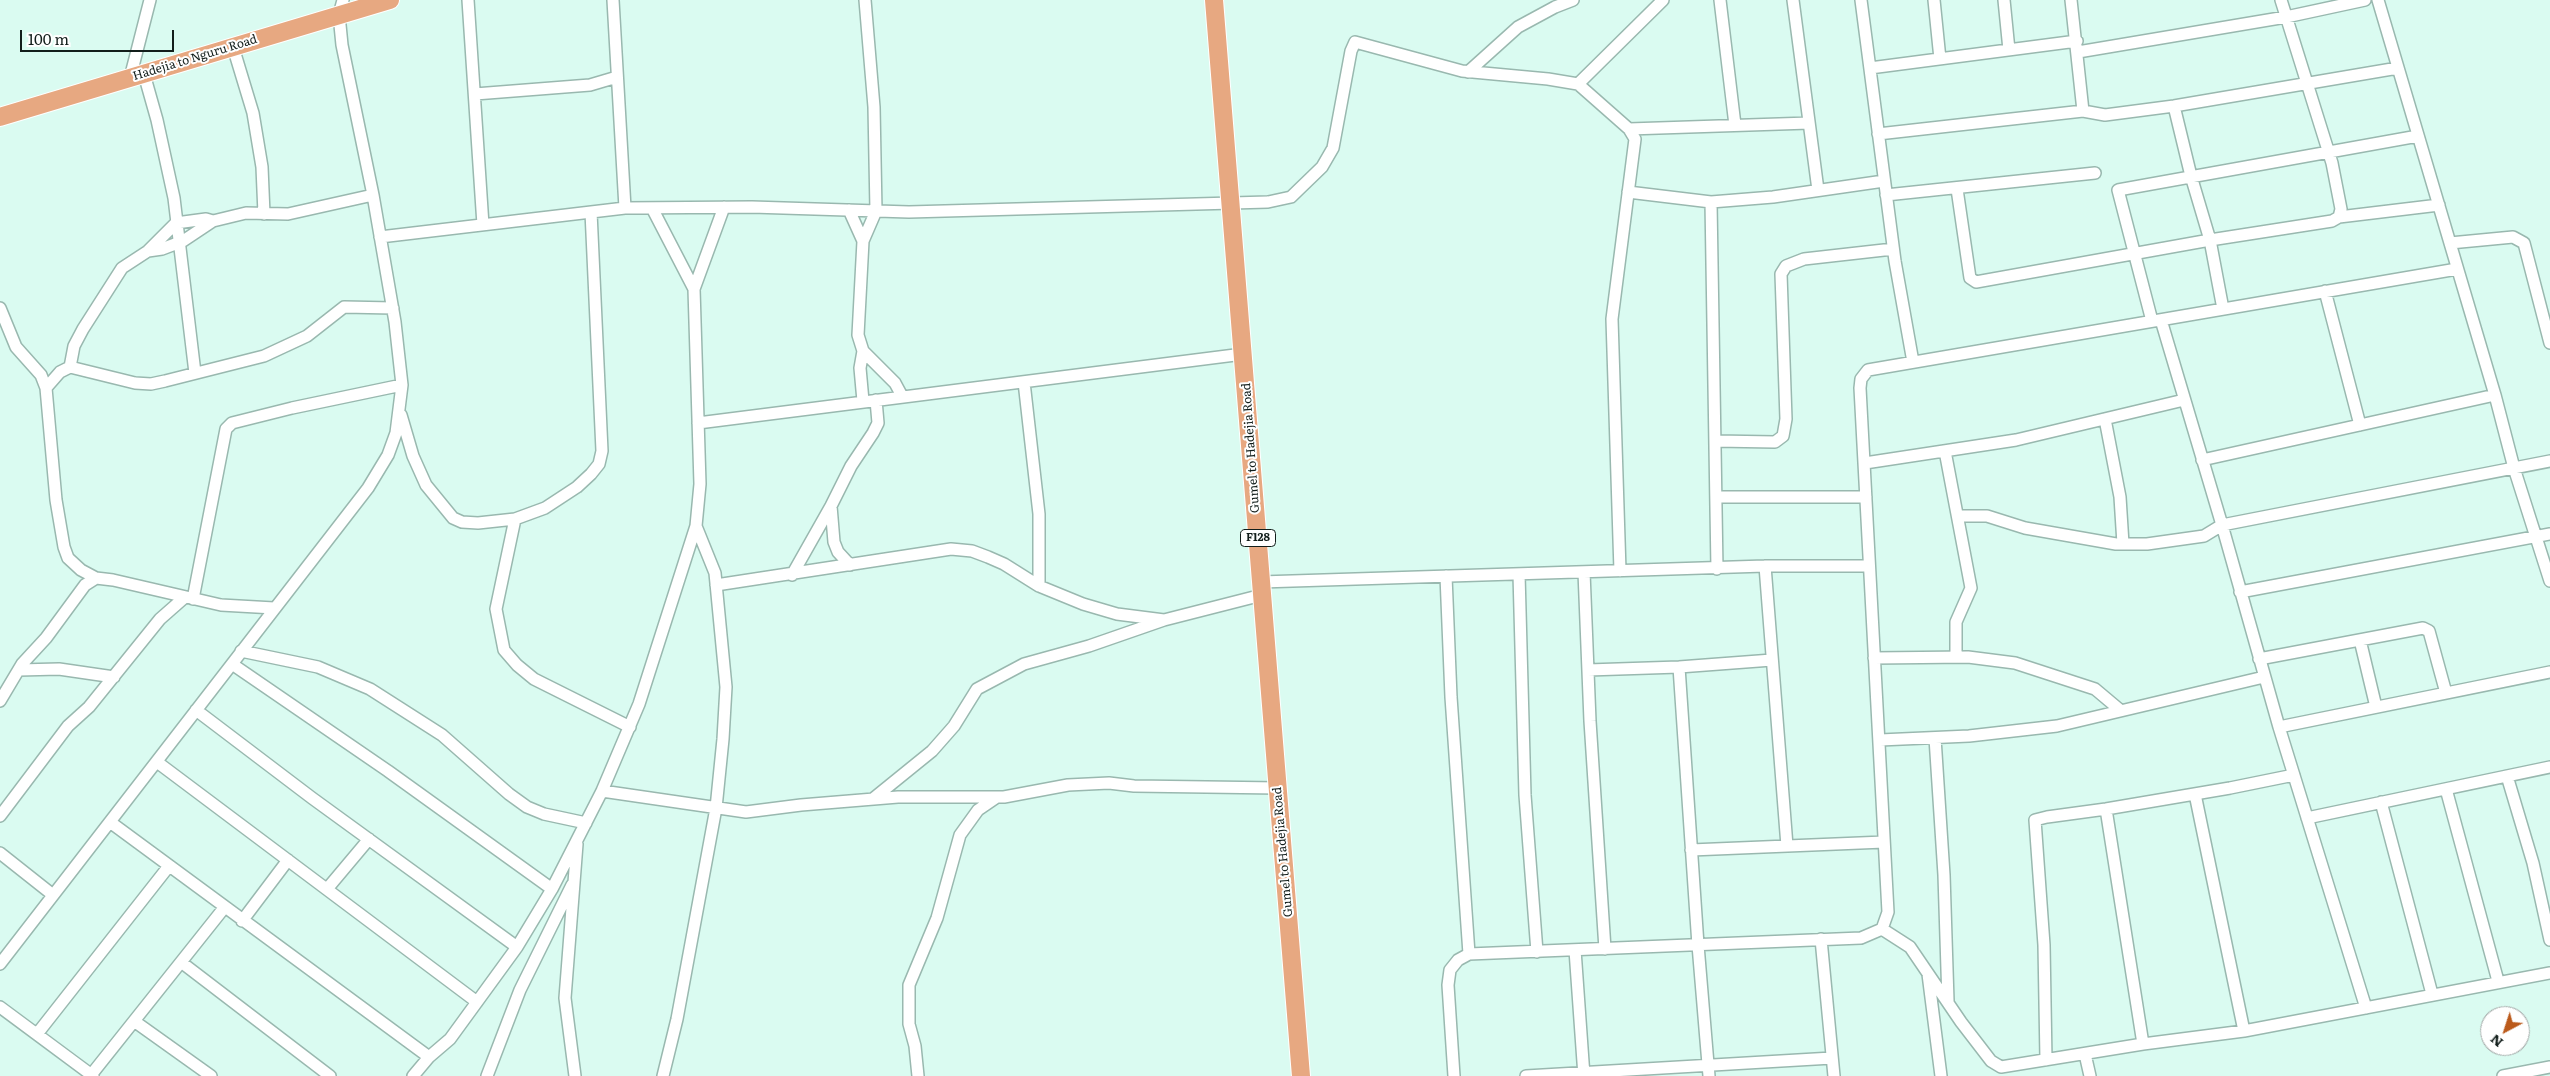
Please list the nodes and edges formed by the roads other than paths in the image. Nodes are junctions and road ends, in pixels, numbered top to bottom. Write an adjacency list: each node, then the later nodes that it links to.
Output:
1 (150, 0): 27 (street)
2 (390, 0): 18 (main road, Hadejia to Nguru Road)
3 (468, 0): 31 (street)
4 (613, 0): 28 (street)
5 (865, 0): 56 (street)
6 (1214, 0): 50 (main road, Gumel to Hadejia Road / F128)
7 (1573, 0): 26 (street)
8 (1663, 0): 29 (street)
9 (1720, 0): 36 (street)
10 (1793, 0): 35 (street)
11 (1861, 0): 24 (street)
12 (1934, 0): 23 (street)
13 (2004, 0): 22 (street)
14 (2071, 0): 20 (street)
15 (2281, 0): 19 (street)
16 (2365, 0): 19 (street)
17 (2378, 0): 25 (street)
18 (341, 8): 21 (main road, Hadejia to Nguru Road); 47 (street)
19 (2286, 17): 20 (street); 30 (street)
20 (2077, 46): 22 (street); 33 (street)
21 (233, 47): 27 (main road, Hadejia to Nguru Road); 58 (street)
22 (2009, 50): 23 (street)
23 (1940, 59): 24 (street)
24 (1870, 68): 38 (street)
25 (2398, 68): 30 (street); 39 (street)
26 (1468, 72): 29 (street); 50 (street)
27 (137, 76): 34 (main road, Hadejia to Nguru Road); 61 (street)
28 (617, 77): 31 (street); 52 (street)
29 (1578, 84): 37 (street)
30 (2306, 84): 32 (street); 40 (street)
31 (475, 94): 62 (street)
32 (2174, 106): 33 (street); 42 (street)
33 (2084, 111): 38 (street)
34 (0, 117)
35 (1809, 123): 36 (street); 45 (street)
36 (1735, 125): 37 (street)
37 (1629, 129): 46 (street)
38 (1878, 134): 43 (street)
39 (2418, 136): 40 (street); 51 (street)
40 (2328, 152): 42 (street); 59 (street)
41 (2095, 173): 44 (street)
42 (2191, 176): 64 (street); 70 (street)
43 (1884, 181): 45 (street); 48 (street)
44 (1957, 189): 48 (street); 70 (street)
45 (1818, 190): 49 (street)
46 (1628, 192): 49 (street); 116 (street)
47 (373, 195): 58 (street); 63 (street)
48 (1886, 195): 68 (street)
49 (1711, 202): 96 (street)
50 (1231, 203): 56 (street); 80 (main road, Gumel to Hadejia Road / F128)
51 (2438, 205): 59 (street); 67 (street)
52 (625, 208): 53 (street); 57 (street)
53 (652, 208): 54 (street); 72 (street)
54 (724, 208): 55 (street); 72 (street)
55 (849, 210): 56 (street); 65 (street)
56 (876, 211): 65 (street)
57 (590, 212): 62 (street); 106 (street)
58 (264, 214): 60 (street)
59 (2338, 217): 64 (street)
60 (213, 221): 61 (street); 66 (street)
61 (176, 223): 66 (street); 69 (street)
62 (483, 225): 63 (street)
63 (380, 237): 75 (street)
64 (2210, 240): 70 (street); 76 (street)
65 (863, 241): 79 (street)
66 (179, 243): 69 (street); 83 (street)
67 (2450, 243): 71 (street); 78 (street)
68 (1893, 249): 81 (street); 96 (street)
69 (148, 251): 82 (street)
70 (2133, 254): 77 (street)
71 (2458, 268): 73 (street); 87 (street)
72 (694, 288): 94 (street)
73 (2325, 291): 76 (street); 95 (street)
74 (0, 308): 86 (street)
75 (393, 308): 83 (street); 85 (street)
76 (2223, 309): 77 (street)
77 (2156, 320): 81 (street); 90 (street)
78 (2550, 343)
79 (863, 351): 88 (street); 91 (street)
80 (1243, 354): 84 (street); 125 (main road, Gumel to Hadejia Road / F128)
81 (1913, 362): 100 (street)
82 (70, 367): 83 (street); 86 (street)
83 (195, 373)
84 (1024, 382): 88 (street); 124 (street)
85 (402, 385): 92 (street); 127 (street)
86 (46, 388): 121 (street)
87 (2495, 395): 95 (street); 101 (street)
88 (902, 396): 89 (street)
89 (876, 400): 91 (street); 104 (street)
90 (2184, 400): 93 (street); 98 (street)
91 (863, 401): 94 (street)
92 (400, 414): 106 (street); 128 (street)
93 (2105, 419): 97 (street); 111 (street)
94 (698, 422): 108 (street)
95 (2360, 425): 98 (street)
96 (1716, 441): 102 (street)
97 (1945, 451): 100 (street); 105 (street)
98 (2202, 460): 107 (street)
99 (2550, 460): 101 (street)
100 (1865, 463): 103 (street)
101 (2514, 468): 107 (street); 110 (street)
102 (1716, 497): 103 (street); 115 (street)
103 (1866, 497): 114 (street)
104 (832, 506): 112 (street); 118 (street)
105 (1958, 516): 111 (street); 132 (street)
106 (515, 519): 148 (street)
107 (2222, 525): 111 (street); 126 (street)
108 (696, 526): 123 (street); 148 (street)
109 (2550, 534): 110 (street)
110 (2536, 537): 122 (street); 126 (street)
111 (2123, 544)
112 (850, 565): 118 (street); 124 (street)
113 (1765, 566): 114 (street); 115 (street); 135 (street)
114 (1868, 566): 133 (street)
115 (1717, 569): 116 (street)
116 (1620, 571): 117 (street)
117 (1584, 572): 119 (street); 139 (street)
118 (792, 574): 123 (street)
119 (1519, 574): 120 (street); 190 (street)
120 (1446, 576): 125 (street); 191 (street)
121 (96, 578): 127 (street); 138 (street)
122 (2550, 581)
123 (716, 585): 163 (street)
124 (1039, 586): 129 (street)
125 (1262, 588): 129 (street); 156 (main road, Gumel to Hadejia Road / F128)
126 (2240, 592): 134 (street)
127 (189, 598): 128 (street); 141 (street)
128 (274, 608): 131 (street)
129 (1164, 620): 161 (street)
130 (2360, 640): 134 (street); 143 (street); 145 (street)
131 (241, 651): 136 (street); 168 (street)
132 (1956, 657): 133 (street); 147 (street)
133 (1874, 658): 151 (street)
134 (2259, 659): 142 (street)
135 (1772, 660): 137 (street); 172 (street)
136 (232, 664): 146 (street); 179 (street)
137 (1679, 667): 139 (street); 173 (street)
138 (19, 670): 141 (street); 144 (street)
139 (1588, 670): 188 (street)
140 (2550, 672): 143 (street)
141 (114, 677): 165 (street)
142 (2264, 677): 147 (street); 149 (street)
143 (2446, 693): 145 (street)
144 (0, 700)
145 (2376, 707): 149 (street)
146 (196, 710): 152 (street); 169 (street)
147 (2120, 710): 150 (street)
148 (630, 726): 158 (street)
149 (2278, 727): 154 (street)
150 (1935, 738): 151 (street); 199 (street)
151 (1880, 740): 171 (street)
152 (156, 762): 167 (street); 175 (street)
153 (2550, 767): 155 (street)
154 (2294, 775): 159 (street); 166 (street)
155 (2506, 776): 157 (street); 185 (street)
156 (1278, 788): 160 (street); 221 (main road, Gumel to Hadejia Road / F128)
157 (2446, 789): 162 (street); 196 (street)
158 (602, 791): 163 (street); 168 (street)
159 (2195, 794): 164 (street); 203 (street)
160 (997, 797): 161 (street); 220 (street)
161 (874, 798): 163 (street)
162 (2381, 802): 166 (street); 197 (street)
163 (716, 808): 219 (street)
164 (2106, 809): 205 (street); 209 (street)
165 (0, 816)
166 (2307, 818): 201 (street)
167 (110, 822): 176 (street); 180 (street)
168 (586, 823): 170 (street)
169 (369, 839): 178 (street); 187 (street)
170 (577, 840): 177 (street); 179 (street)
171 (1884, 842): 172 (street); 183 (street)
172 (1787, 846): 173 (street)
173 (1691, 850): 186 (street)
174 (0, 853): 180 (street)
175 (288, 860): 178 (street); 182 (street)
176 (169, 866): 181 (street); 204 (street)
177 (574, 882): 217 (street); 218 (street)
178 (327, 889): 198 (street)
179 (552, 889): 187 (street)
180 (53, 895): 192 (street)
181 (224, 908): 182 (street); 193 (street)
182 (242, 921): 207 (street)
183 (1882, 929): 184 (street); 194 (street)
184 (1821, 939): 186 (street); 208 (street)
185 (2550, 940)
186 (1698, 945): 188 (street); 211 (street)
187 (517, 947): 198 (street)
188 (1605, 949): 189 (street)
189 (1576, 950): 190 (street); 213 (street)
190 (1537, 952): 191 (street)
191 (1469, 954): 222 (street)
192 (1, 961)
193 (181, 962): 202 (street); 215 (street)
194 (1928, 971): 199 (street); 225 (street)
195 (2550, 973): 196 (street)
196 (2498, 981): 197 (street)
197 (2432, 994): 201 (street)
198 (477, 1002): 207 (street)
199 (1948, 1002): 209 (street)
200 (0, 1007): 204 (street)
201 (2366, 1008): 203 (street)
202 (134, 1020): 212 (street); 214 (street)
203 (2244, 1031): 205 (street)
204 (37, 1034): 212 (street)
205 (2143, 1044): 206 (street)
206 (2085, 1054): 209 (street); 226 (street)
207 (429, 1057): 216 (street)
208 (1832, 1058): 211 (street); 224 (street)
209 (2046, 1060)
210 (2550, 1067): 227 (street)
211 (1709, 1071): 213 (street)
212 (92, 1075)
213 (1584, 1075): 223 (street)
214 (211, 1076)
215 (330, 1076)
216 (413, 1076)
217 (487, 1076)
218 (575, 1076)
219 (663, 1076)
220 (918, 1076)
221 (1301, 1076)
222 (1454, 1076)
223 (1526, 1076)
224 (1834, 1076)
225 (1942, 1076)
226 (2090, 1076)
227 (2503, 1076)

